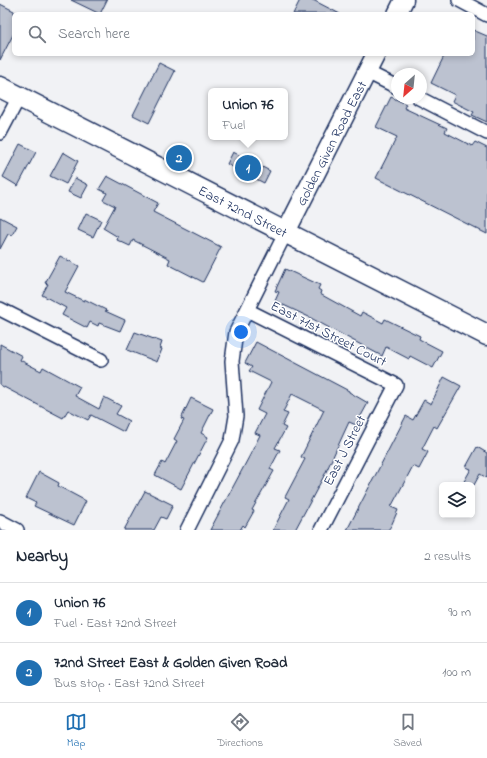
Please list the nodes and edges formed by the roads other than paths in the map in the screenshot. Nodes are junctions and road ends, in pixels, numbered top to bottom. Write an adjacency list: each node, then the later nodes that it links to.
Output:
1 (404, 0): 3 (street)
2 (459, 0): 4 (street)
3 (398, 12)
4 (487, 15)
5 (375, 56): 6 (street, Golden Given Road East)
6 (367, 72): 7 (street); 13 (street, Golden Given Road East)
7 (391, 84)
8 (0, 87): 9 (main road, East 72nd Street)
9 (19, 97): 11 (street); 13 (main road, East 72nd Street)
10 (427, 102): 12 (street)
11 (0, 133)
12 (487, 133)
13 (286, 232): 15 (street); 16 (main road, East 72nd Street)
14 (0, 309): 17 (street)
15 (247, 310): 18 (street, East 71st Street Court); 21 (street)
16 (487, 335)
17 (101, 360)
18 (396, 385): 22 (street, East J Street)
19 (0, 521): 20 (street)
20 (17, 530)
21 (187, 530)
22 (321, 530)

